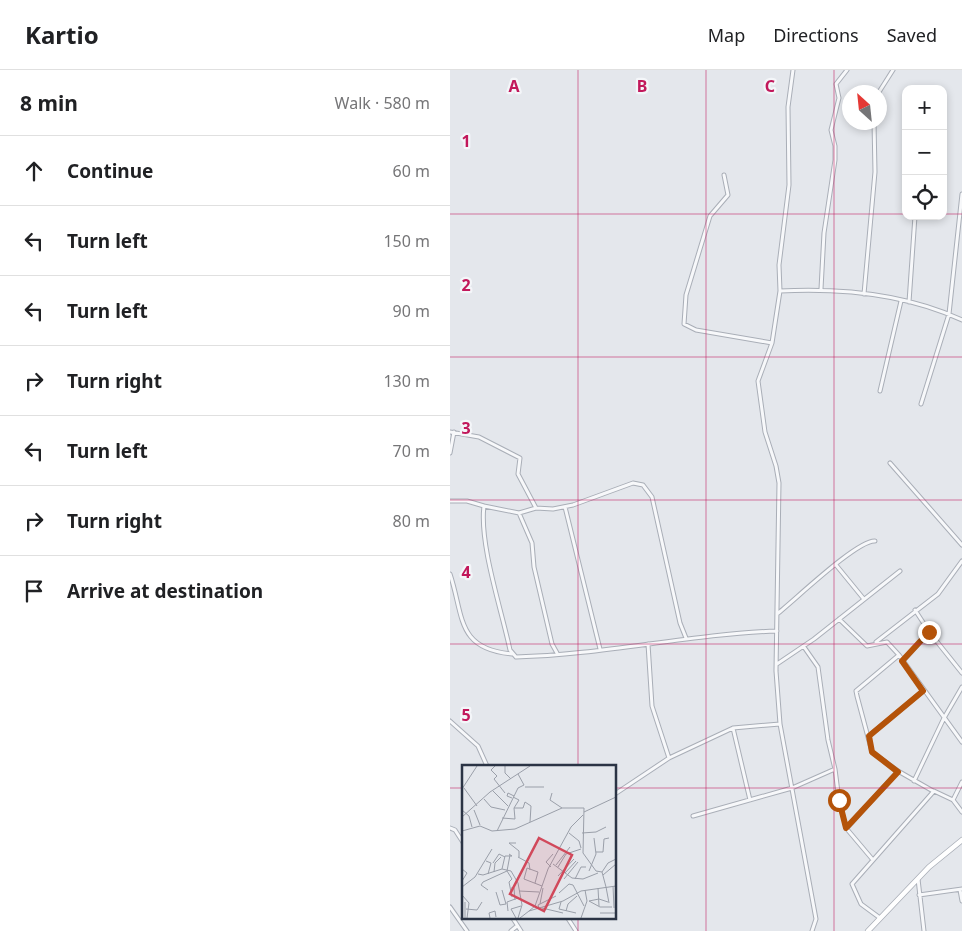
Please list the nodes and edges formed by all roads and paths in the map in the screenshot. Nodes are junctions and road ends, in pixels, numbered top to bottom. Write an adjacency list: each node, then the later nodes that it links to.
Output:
1 (793, 70): 10 (street)
2 (847, 70): 9 (street)
3 (893, 70): 4 (street)
4 (883, 85)
5 (874, 130): 11 (street)
6 (724, 175): 16 (street)
7 (962, 194): 14 (street)
8 (915, 220): 13 (street)
9 (821, 289): 10 (street); 11 (street)
10 (780, 291): 16 (street)
11 (864, 294): 12 (street)
12 (901, 301): 13 (street); 17 (street)
13 (909, 302): 14 (street)
14 (949, 314): 15 (street); 18 (street)
15 (962, 320)
16 (772, 343): 38 (street)
17 (880, 391)
18 (921, 404)
19 (452, 432): 20 (street); 25 (street)
20 (450, 453)
21 (890, 463): 27 (street)
22 (450, 502): 23 (street)
23 (484, 506): 26 (street); 48 (street)
24 (566, 507): 25 (street); 42 (street); 46 (street)
25 (536, 508): 26 (street)
26 (519, 513): 47 (street)
27 (960, 539): 29 (street)
28 (875, 541): 31 (street)
29 (962, 545)
30 (962, 561): 37 (street)
31 (836, 565): 34 (street); 38 (street)
32 (900, 571): 34 (street)
33 (450, 574): 35 (street)
34 (863, 598): 39 (street)
35 (457, 602): 36 (street); 48 (street)
36 (450, 605)
37 (915, 610): 41 (street); 44 (street)
38 (776, 614): 40 (street)
39 (839, 618): 44 (street); 45 (street)
40 (777, 631): 42 (street); 51 (street)
41 (929, 632): 50 (street); 52 (street)
42 (686, 638): 43 (street)
43 (648, 644): 46 (street); 61 (street)
44 (874, 644): 49 (street)
45 (804, 647): 51 (street); 63 (street)
46 (600, 649): 47 (street)
47 (558, 653): 48 (street)
48 (512, 654)
49 (899, 655): 50 (street); 59 (street)
50 (902, 661): 54 (street)
51 (776, 664): 57 (street)
52 (962, 673)
53 (962, 687): 55 (street)
54 (923, 691): 55 (street); 59 (street)
55 (944, 718): 60 (street); 65 (street)
56 (450, 722): 62 (street)
57 (780, 724): 58 (street); 67 (street)
58 (733, 728): 61 (street); 70 (street)
59 (869, 736): 64 (street)
60 (962, 742)
61 (669, 758): 69 (street)
62 (487, 765)
63 (835, 769): 67 (street); 75 (street)
64 (898, 772): 65 (street); 75 (street)
65 (914, 781): 68 (street)
66 (962, 782): 71 (street)
67 (792, 788): 70 (street); 92 (street)
68 (934, 791): 71 (street); 78 (street)
69 (616, 793)
70 (750, 800): 73 (street)
71 (953, 800): 72 (street)
72 (962, 812)
73 (693, 816)
74 (450, 828): 77 (street)
75 (846, 828): 78 (street)
76 (962, 840): 79 (street)
77 (462, 841)
78 (873, 860): 86 (street)
79 (918, 879): 81 (street); 86 (street)
80 (961, 890): 81 (street); 82 (street)
81 (919, 895): 94 (street)
82 (962, 901)
83 (450, 906): 88 (street)
84 (513, 918): 87 (street)
85 (568, 918): 91 (street)
86 (880, 918): 93 (street)
87 (517, 926): 89 (street); 90 (street)
88 (467, 931)
89 (512, 931)
90 (521, 931)
91 (576, 931)
92 (812, 931)
93 (868, 931)
94 (924, 931)

